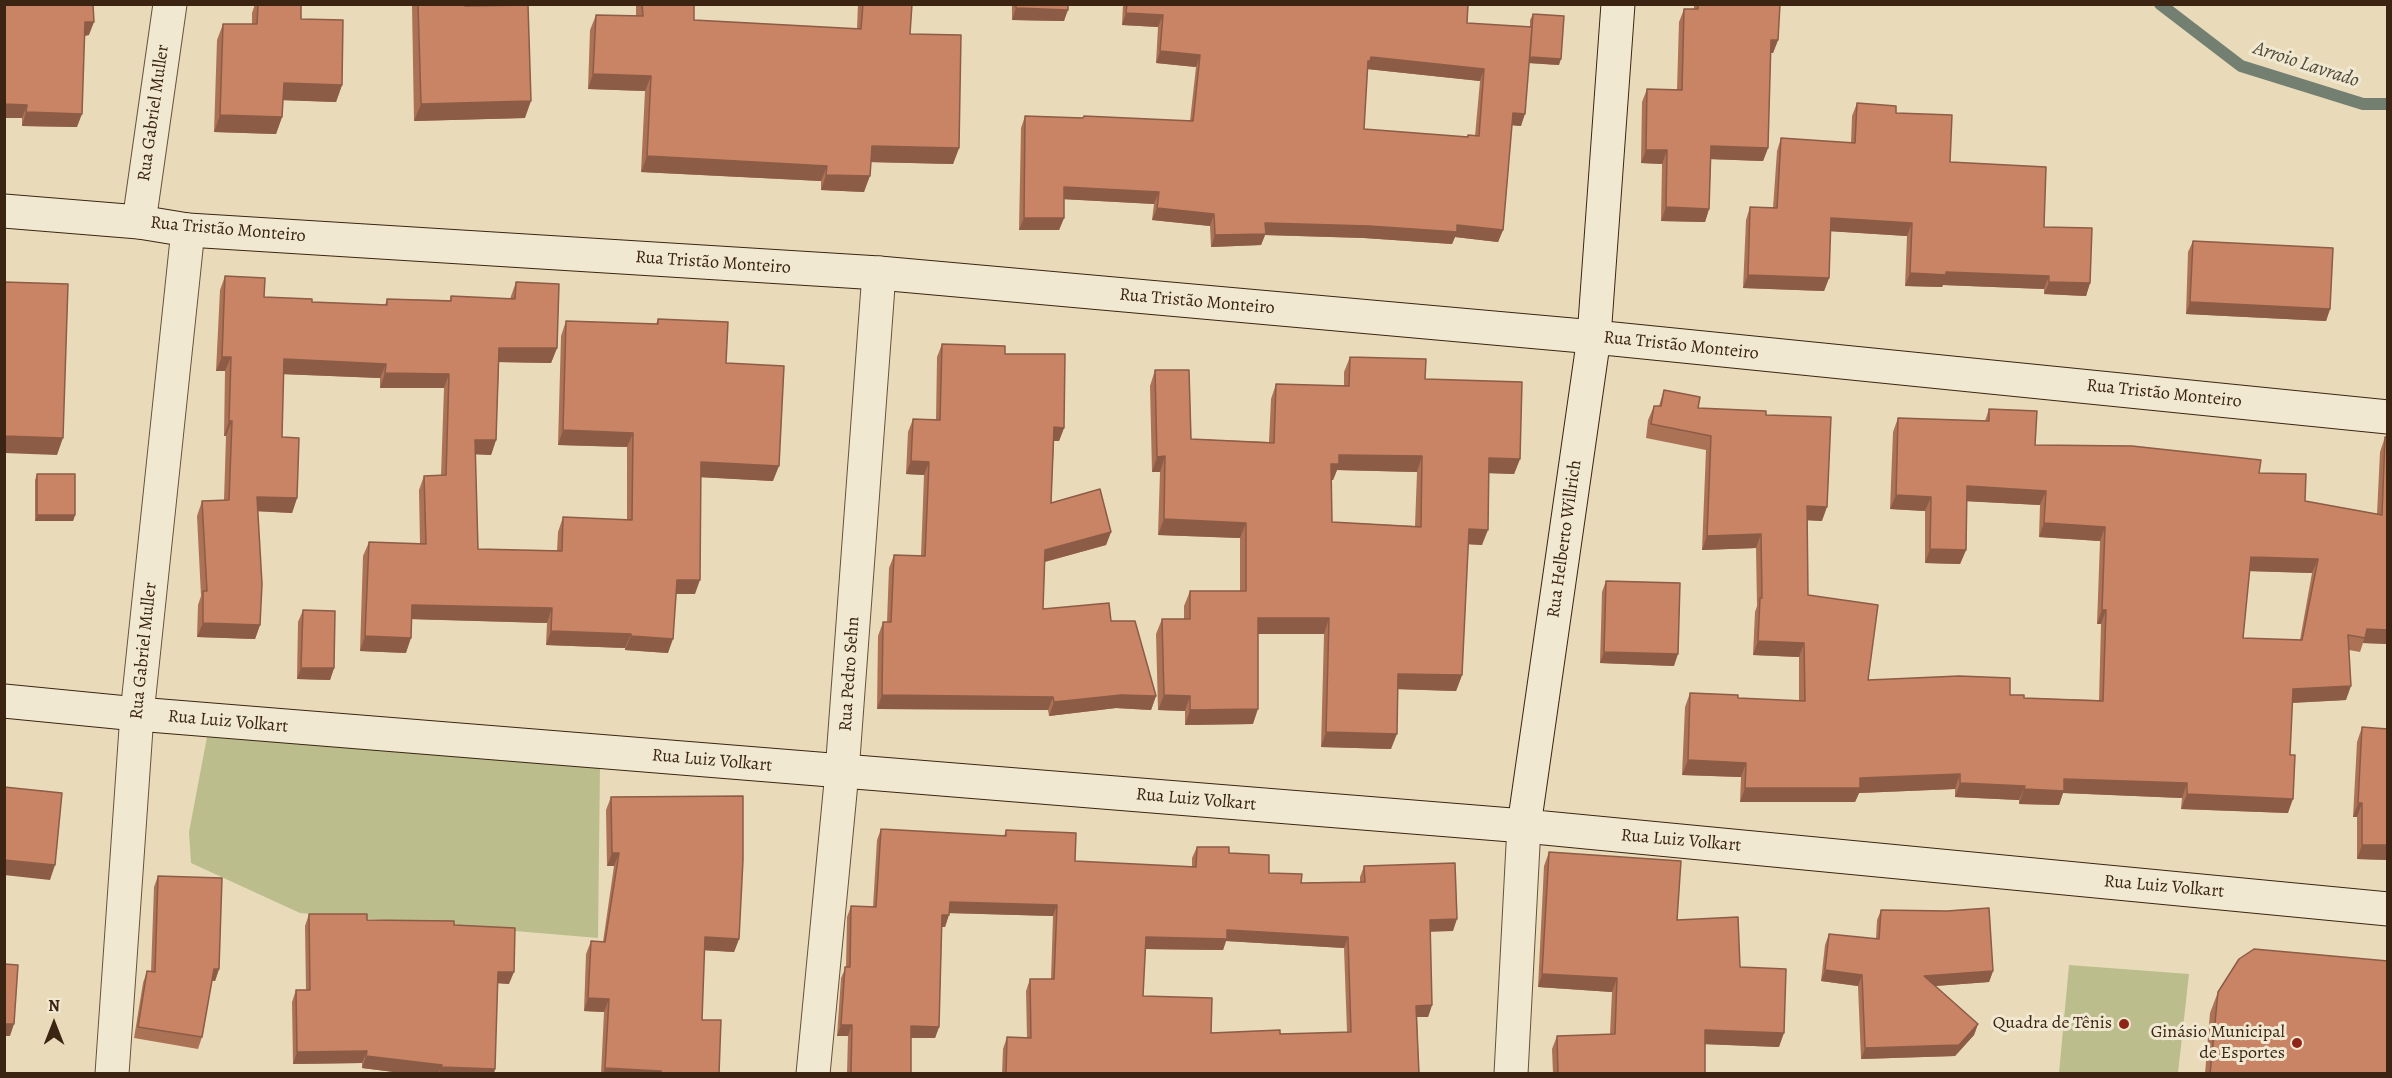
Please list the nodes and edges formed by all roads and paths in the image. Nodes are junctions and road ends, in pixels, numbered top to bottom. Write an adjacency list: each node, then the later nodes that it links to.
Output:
1 (170, 4): 4 (street, Rua Gabriel Muller)
2 (1618, 4): 7 (street, Rua Helberto Willrich)
3 (4, 210): 4 (street, Rua Tristão Monteiro)
4 (139, 222): 5 (street, Rua Tristão Monteiro)
5 (188, 230): 6 (street, Rua Tristão Monteiro); 10 (street, Rua Gabriel Muller)
6 (879, 273): 7 (street, Rua Tristão Monteiro); 11 (street, Rua Pedro Sehn)
7 (1594, 337): 8 (street, Rua Tristão Monteiro); 12 (street, Rua Helberto Willrich)
8 (2388, 417)
9 (4, 701): 10 (street, Rua Luiz Volkart)
10 (137, 714): 11 (street, Rua Luiz Volkart); 14 (street, Rua Gabriel Muller)
11 (842, 772): 12 (street, Rua Luiz Volkart); 15 (street, Rua Pedro Sehn)
12 (1524, 826): 13 (street, Rua Luiz Volkart); 16 (street, Rua Helberto Willrich)
13 (2388, 909)
14 (112, 1074)
15 (813, 1074)
16 (1511, 1074)

